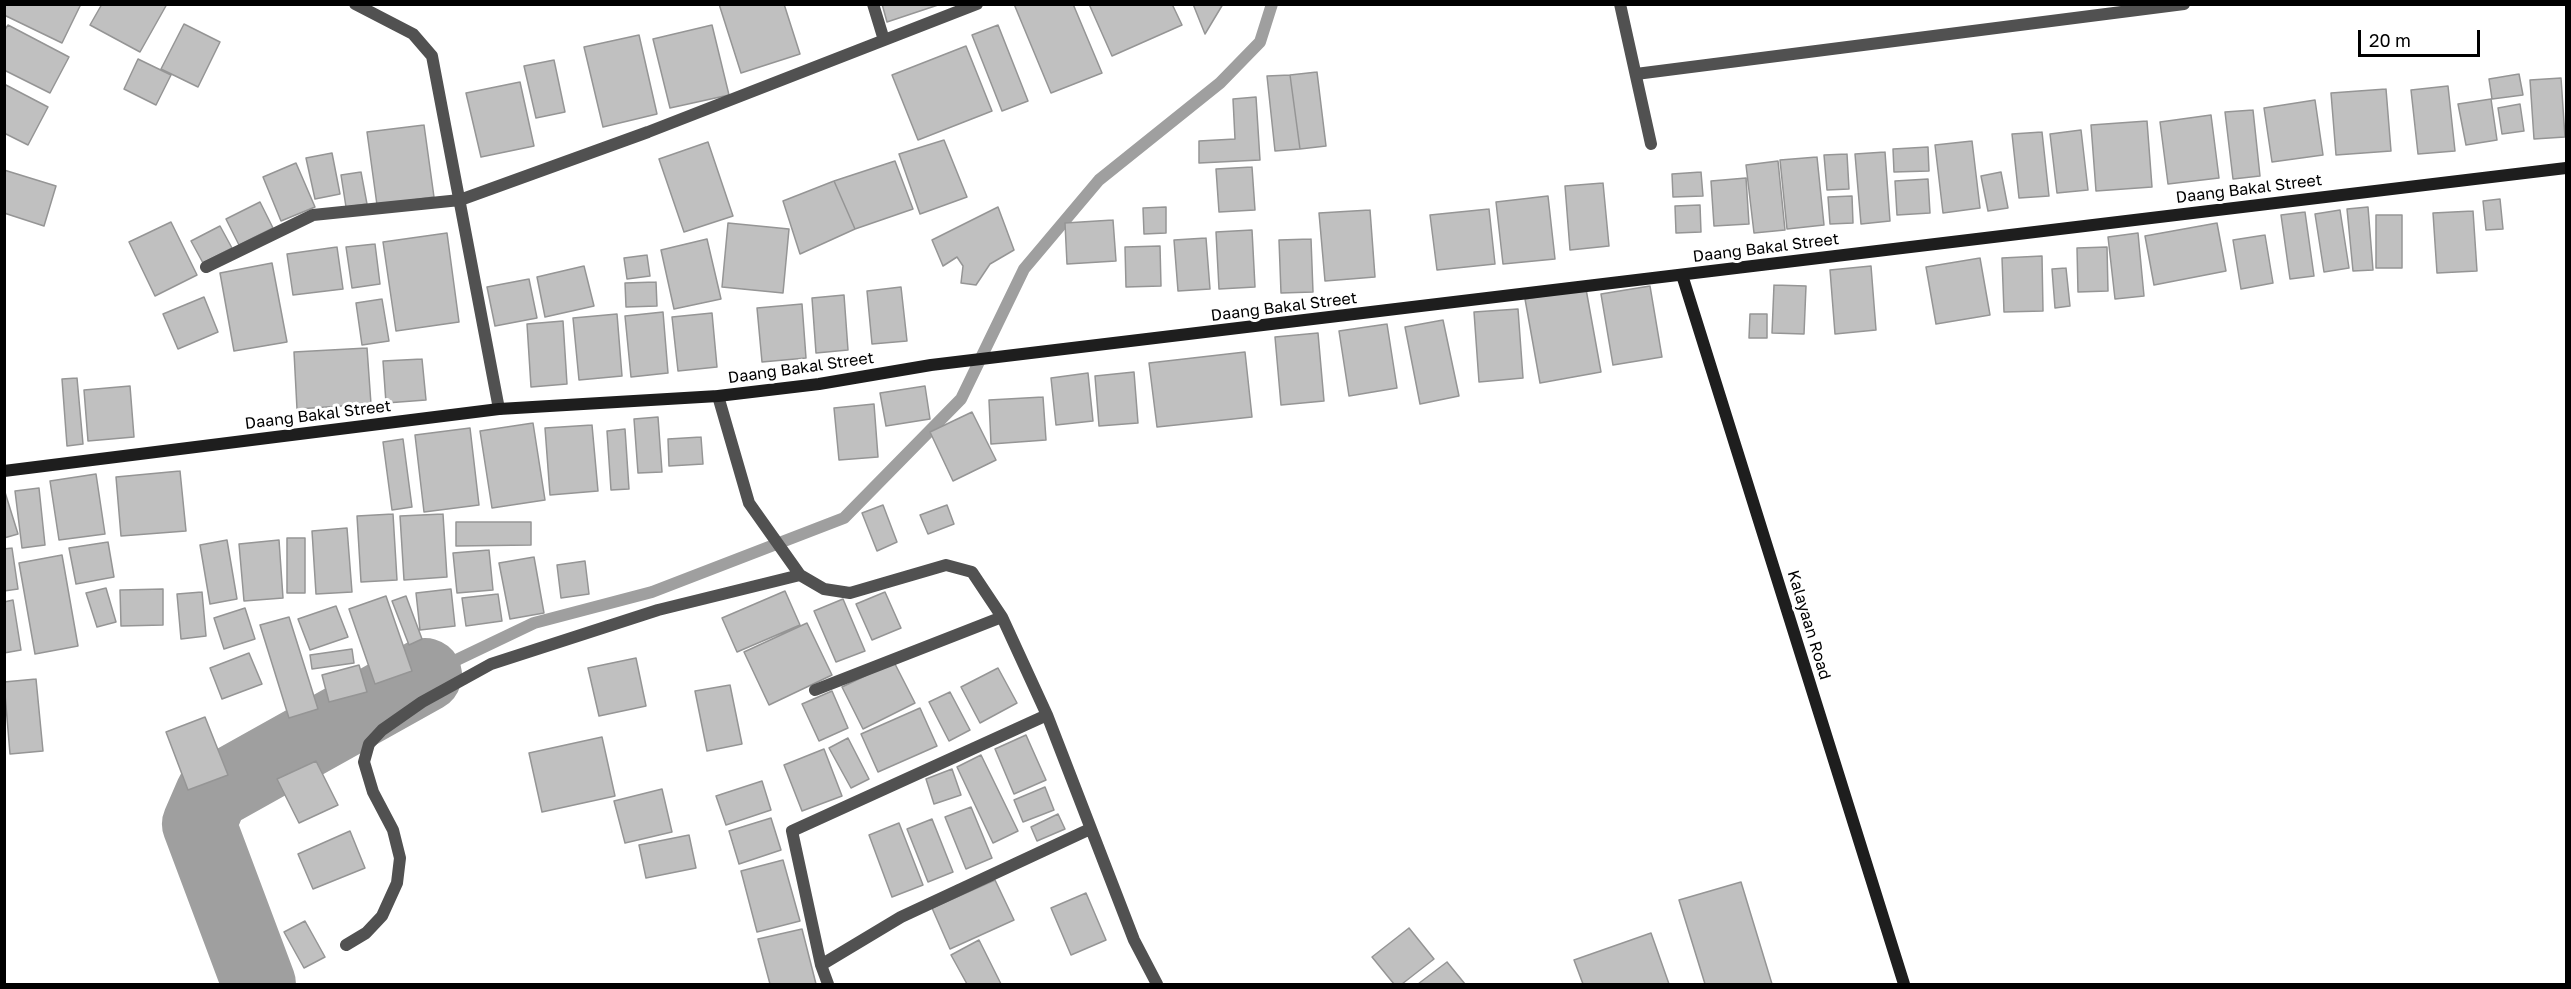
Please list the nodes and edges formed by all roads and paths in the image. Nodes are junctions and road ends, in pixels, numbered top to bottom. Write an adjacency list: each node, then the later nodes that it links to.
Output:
1 (355, 4): 11 (street)
2 (873, 4): 7 (street)
3 (977, 4): 7 (street)
4 (1620, 4): 8 (street)
5 (2184, 4): 6 (street)
6 (2135, 7): 8 (street)
7 (884, 40): 11 (street)
8 (1636, 74): 9 (street)
9 (1651, 144)
10 (2566, 168): 13 (street, Daang Bakal Street)
11 (460, 200): 12 (street); 15 (street)
12 (206, 267)
13 (1682, 274): 14 (street, Daang Bakal Street); 26 (street, Kalayaan Road)
14 (718, 396): 15 (street, Daang Bakal Street); 17 (street)
15 (499, 409): 16 (street, Daang Bakal Street)
16 (4, 471)
17 (797, 571): 18 (street); 22 (street)
18 (1002, 617): 19 (street); 20 (street)
19 (815, 690)
20 (1047, 715): 21 (street); 23 (street)
21 (1090, 829): 23 (street); 25 (street)
22 (346, 945)
23 (821, 965): 24 (street)
24 (828, 984)
25 (1157, 984)
26 (1904, 984)

